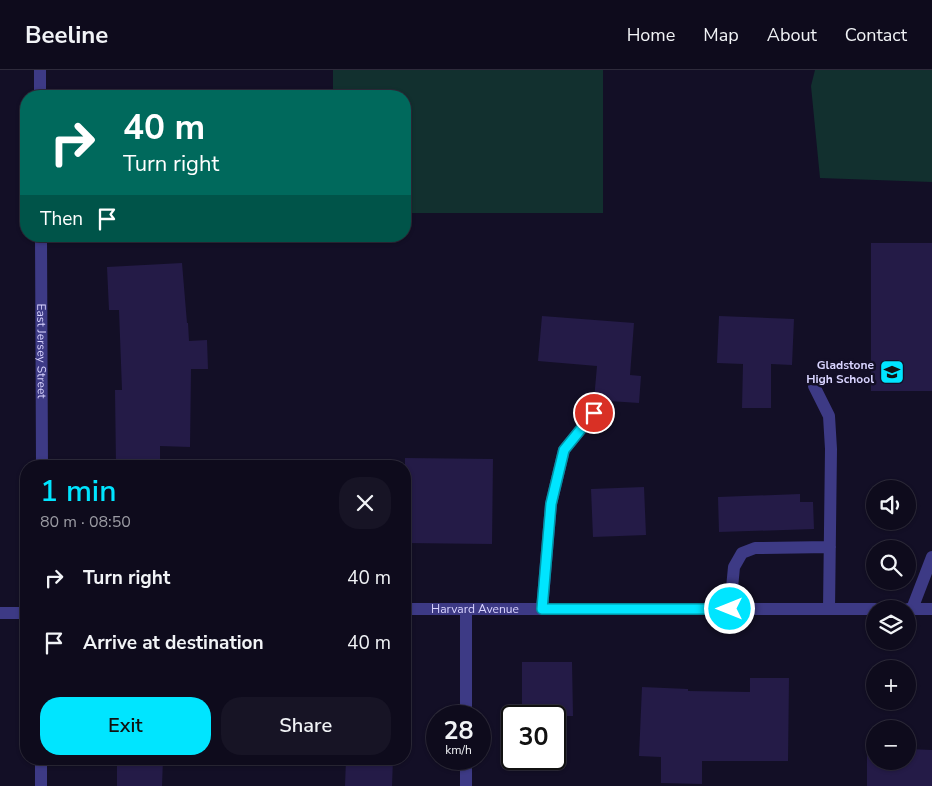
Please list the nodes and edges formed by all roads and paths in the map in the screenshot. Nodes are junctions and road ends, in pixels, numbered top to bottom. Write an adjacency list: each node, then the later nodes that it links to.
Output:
1 (40, 70): 2 (street)
2 (40, 90)
3 (41, 242): 6 (street, East Jersey Street)
4 (814, 386): 7 (street)
5 (594, 413): 12 (street)
6 (42, 460)
7 (830, 547): 13 (street); 17 (street)
8 (932, 557): 9 (street)
9 (914, 600)
10 (411, 609): 11 (street, Harvard Avenue)
11 (466, 609): 12 (street, Harvard Avenue); 20 (street)
12 (542, 609): 13 (street, Harvard Avenue)
13 (730, 609): 17 (street, Harvard Avenue)
14 (866, 609): 17 (street, Harvard Avenue)
15 (916, 609): 16 (street)
16 (932, 609)
17 (829, 610)
18 (0, 613): 19 (street)
19 (20, 613)
20 (466, 705)
21 (41, 765): 23 (street)
22 (466, 770): 24 (street)
23 (41, 786)
24 (466, 786)

